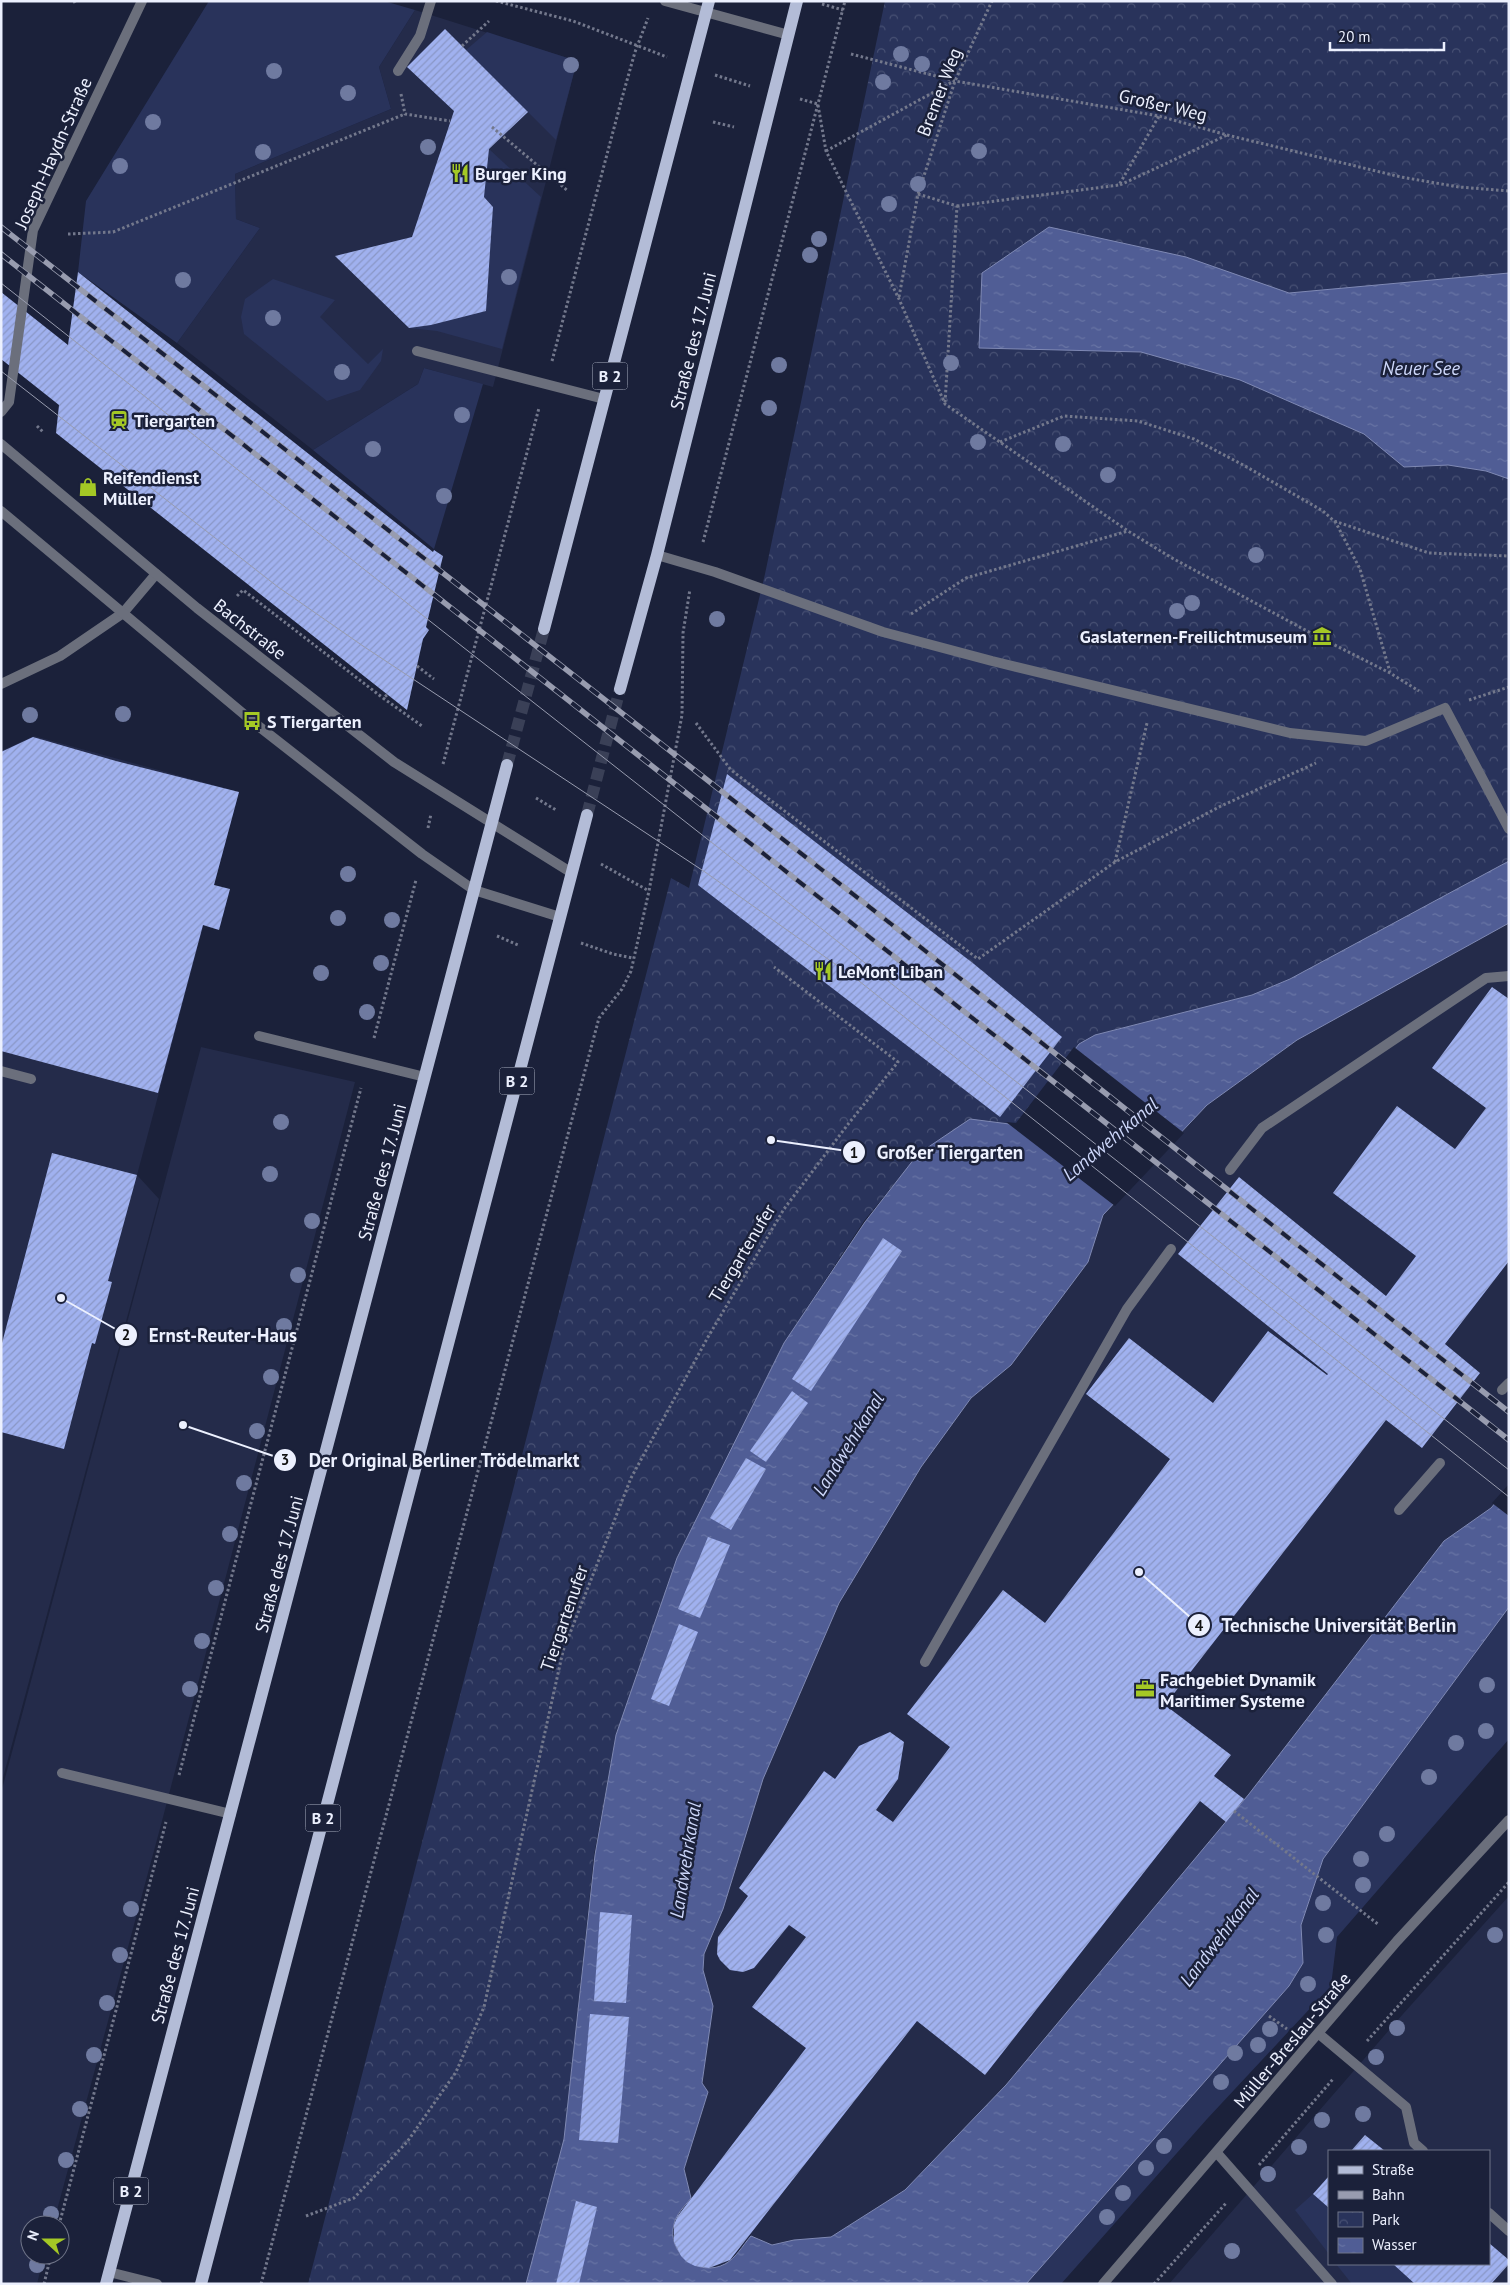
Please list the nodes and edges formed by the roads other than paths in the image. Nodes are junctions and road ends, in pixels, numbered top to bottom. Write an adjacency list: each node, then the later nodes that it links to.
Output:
1 (142, 1): 10 (street, Joseph-Haydn-Straße)
2 (431, 1): 7 (street)
3 (665, 1): 5 (street)
4 (797, 1): 6 (main road, Straße des 17. Juni)
5 (708, 7): 6 (street); 9 (main road, B 2)
6 (789, 35): 13 (main road, Straße des 17. Juni)
7 (398, 71)
8 (417, 351): 9 (street)
9 (604, 399): 16 (main road, B 2)
10 (1, 412)
11 (1, 444): 14 (street, Bachstraße)
12 (1, 511): 15 (street)
13 (657, 555): 18 (main road, Straße des 17. Juni); 22 (street)
14 (156, 574): 15 (street); 21 (street, Bachstraße)
15 (123, 613): 17 (street); 24 (street)
16 (544, 629)
17 (1, 684)
18 (620, 689)
19 (507, 765): 21 (main road, Straße des 17. Juni / B 2)
20 (587, 815): 23 (main road, B 2)
21 (492, 823): 23 (street, Bachstraße); 24 (main road, Straße des 17. Juni / B 2)
22 (1509, 829)
23 (572, 872): 25 (main road, B 2)
24 (474, 890): 25 (street); 29 (main road, Straße des 17. Juni / B 2)
25 (560, 917): 46 (main road, B 2)
26 (1509, 976): 31 (street)
27 (258, 1036): 29 (street)
28 (1, 1071): 30 (street)
29 (425, 1077): 37 (main road, Straße des 17. Juni / B 2)
30 (31, 1079)
31 (1230, 1170)
32 (1171, 1249): 35 (street)
33 (1440, 1463): 34 (street)
34 (1399, 1510)
35 (925, 1662)
36 (62, 1773): 37 (street)
37 (231, 1814): 44 (main road, Straße des 17. Juni / B 2)
38 (1509, 1820): 39 (street, Müller-Breslau-Straße)
39 (1319, 2034): 40 (street); 41 (street, Müller-Breslau-Straße)
40 (1422, 2150)
41 (1217, 2153): 47 (street, Müller-Breslau-Straße); 48 (street)
42 (1490, 2213): 43 (street)
43 (1509, 2231)
44 (108, 2278): 45 (street)
45 (157, 2284)
46 (200, 2284)
47 (1103, 2284)
48 (1332, 2284)

